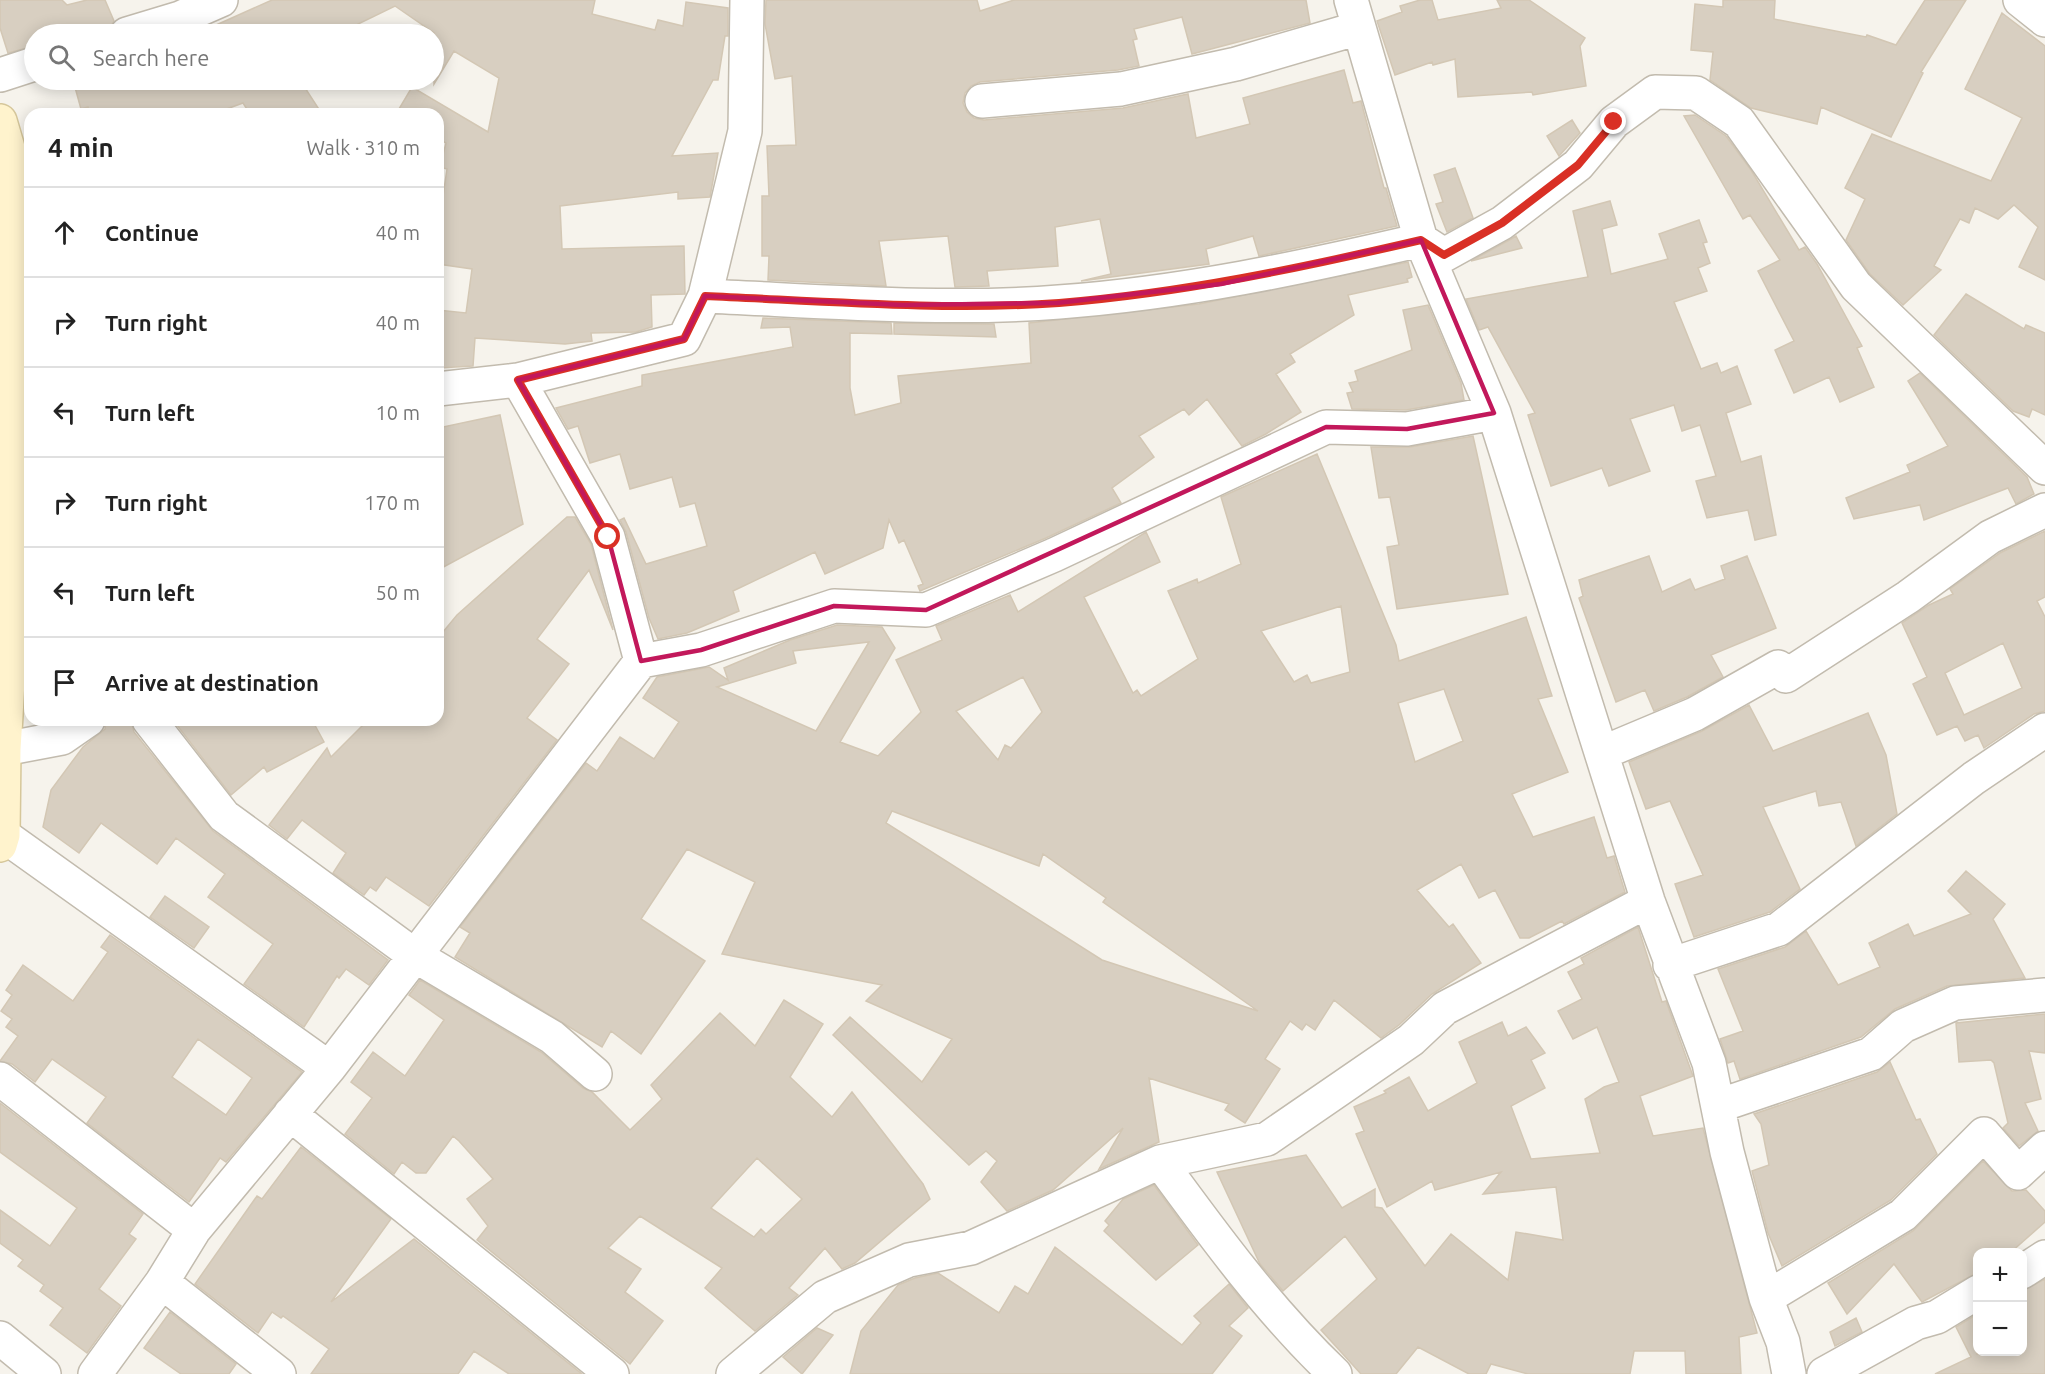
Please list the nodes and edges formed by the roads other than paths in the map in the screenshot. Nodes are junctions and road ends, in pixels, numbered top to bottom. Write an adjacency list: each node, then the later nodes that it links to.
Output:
1 (221, 0): 6 (street)
2 (747, 0): 13 (street)
3 (2020, 0): 5 (street)
4 (1360, 9): 9 (street); 11 (street)
5 (2045, 20)
6 (160, 24)
7 (24, 67): 8 (street)
8 (0, 75)
9 (982, 101)
10 (0, 121): 12 (street)
11 (1421, 240): 13 (street); 16 (street); 17 (street)
12 (23, 282): 19 (street)
13 (705, 296): 14 (street)
14 (518, 380): 15 (street); 20 (street)
15 (444, 388)
16 (1494, 413): 20 (street); 25 (street)
17 (2045, 468)
18 (2045, 510): 25 (street)
19 (21, 609): 24 (street)
20 (641, 661): 28 (street)
21 (79, 726): 24 (street)
22 (154, 726): 28 (street)
23 (2045, 730): 29 (street)
24 (4, 749): 26 (street)
25 (1602, 753): 27 (street)
26 (1, 840): 31 (street)
27 (1648, 901): 29 (street); 37 (street)
28 (414, 955): 31 (street); 32 (street)
29 (1670, 965): 34 (street)
30 (2045, 994): 34 (street)
31 (329, 1068): 35 (street)
32 (595, 1074)
33 (0, 1079): 38 (street)
34 (1718, 1106): 43 (street)
35 (290, 1114): 38 (street); 48 (street)
36 (2045, 1148): 43 (street)
37 (1160, 1162): 49 (street); 50 (street)
38 (194, 1230): 41 (street)
39 (2045, 1257): 40 (street)
40 (2027, 1269)
41 (162, 1282): 46 (street); 47 (street)
42 (1973, 1294): 52 (street)
43 (1766, 1298): 51 (street)
44 (0, 1338): 45 (street)
45 (44, 1374)
46 (95, 1374)
47 (279, 1374)
48 (612, 1374)
49 (733, 1374)
50 (1335, 1374)
51 (1789, 1374)
52 (1824, 1374)

